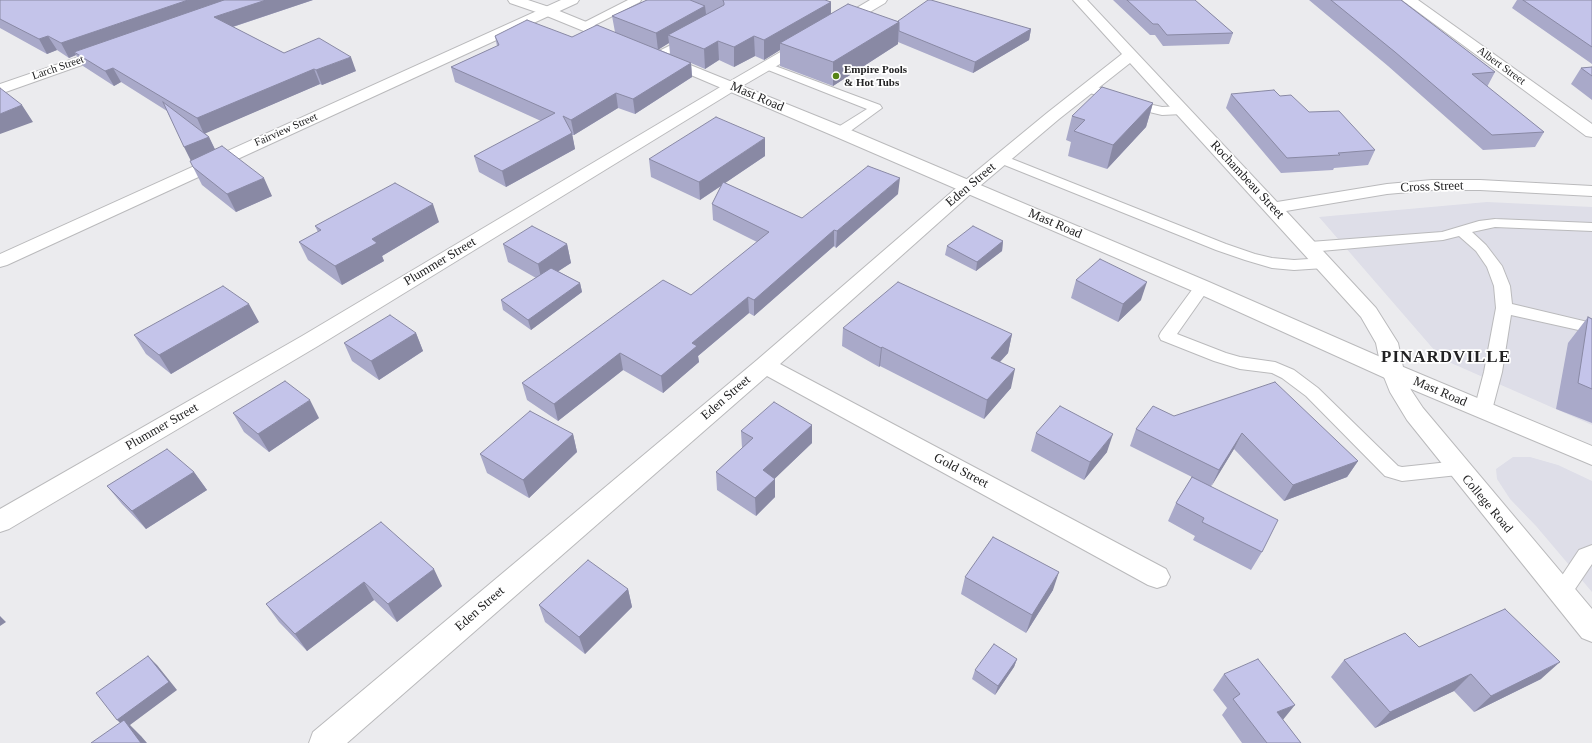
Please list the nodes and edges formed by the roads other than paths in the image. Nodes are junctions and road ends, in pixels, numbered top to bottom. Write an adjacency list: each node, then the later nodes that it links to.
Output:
1 (514, 0): 7 (street)
2 (572, 0): 7 (street, Fairview Street)
3 (636, 0): 8 (lane)
4 (880, 0): 15 (street, Plummer Street)
5 (1080, 0): 13 (street, Rochambeau Street)
6 (1409, 0): 21 (street, Albert Street)
7 (547, 11): 8 (street); 29 (street, Fairview Street)
8 (585, 26): 10 (street)
9 (700, 33): 14 (lane)
10 (628, 44)
11 (118, 47): 18 (street, Larch Street)
12 (643, 50): 14 (street, Mast Road)
13 (1130, 55): 17 (street, Eden Street); 19 (street, Rochambeau Street)
14 (657, 56): 16 (street, Mast Road)
15 (767, 66): 16 (street, Plummer Street); 20 (lane)
16 (732, 86): 20 (street, Mast Road); 39 (street, Plummer Street)
17 (1088, 88): 19 (lane); 22 (street, Eden Street)
18 (0, 89)
19 (1182, 110): 25 (street, Rochambeau Street)
20 (840, 132): 23 (street, Mast Road)
21 (1592, 132)
22 (1002, 159): 23 (street, Eden Street); 30 (lane)
23 (968, 187): 31 (street, Mast Road); 34 (street, Eden Street)
24 (1592, 191): 25 (street, Cross Street)
25 (1274, 208): 28 (street, Rochambeau Street)
26 (1592, 227): 27 (lane)
27 (1462, 231): 28 (lane); 32 (lane)
28 (1310, 247): 30 (street, Rochambeau Street)
29 (0, 261)
30 (1324, 263): 35 (street, Rochambeau Street)
31 (1202, 287): 35 (street, Mast Road); 38 (lane)
32 (1504, 308): 33 (lane); 36 (lane)
33 (1592, 328)
34 (765, 365): 41 (street, Gold Street); 44 (street, Eden Street)
35 (1393, 372): 36 (street, Mast Road); 38 (street, College Road)
36 (1483, 410): 37 (street, Mast Road)
37 (1592, 456)
38 (1458, 468): 42 (street, College Road)
39 (0, 522)
40 (1592, 553): 42 (lane)
41 (1157, 577)
42 (1562, 592): 43 (street, College Road)
43 (1592, 629)
44 (324, 743)

